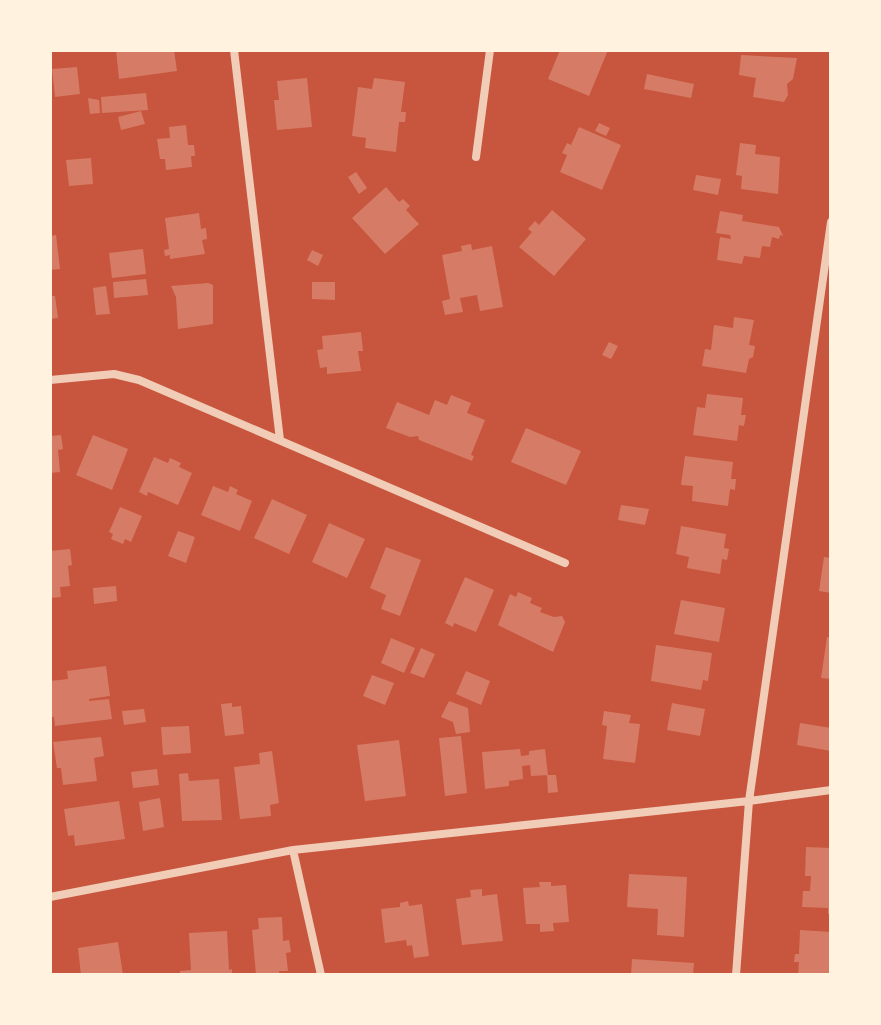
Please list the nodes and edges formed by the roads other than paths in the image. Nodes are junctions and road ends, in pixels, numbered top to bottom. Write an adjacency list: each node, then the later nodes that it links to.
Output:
1 (234, 50): 6 (street)
2 (490, 50): 3 (street)
3 (476, 157)
4 (831, 222): 9 (street)
5 (50, 380): 6 (street)
6 (280, 440): 7 (street)
7 (565, 563)
8 (831, 790): 9 (street)
9 (749, 801): 10 (street); 13 (street)
10 (293, 850): 11 (street); 12 (street)
11 (50, 897)
12 (321, 975)
13 (736, 975)

